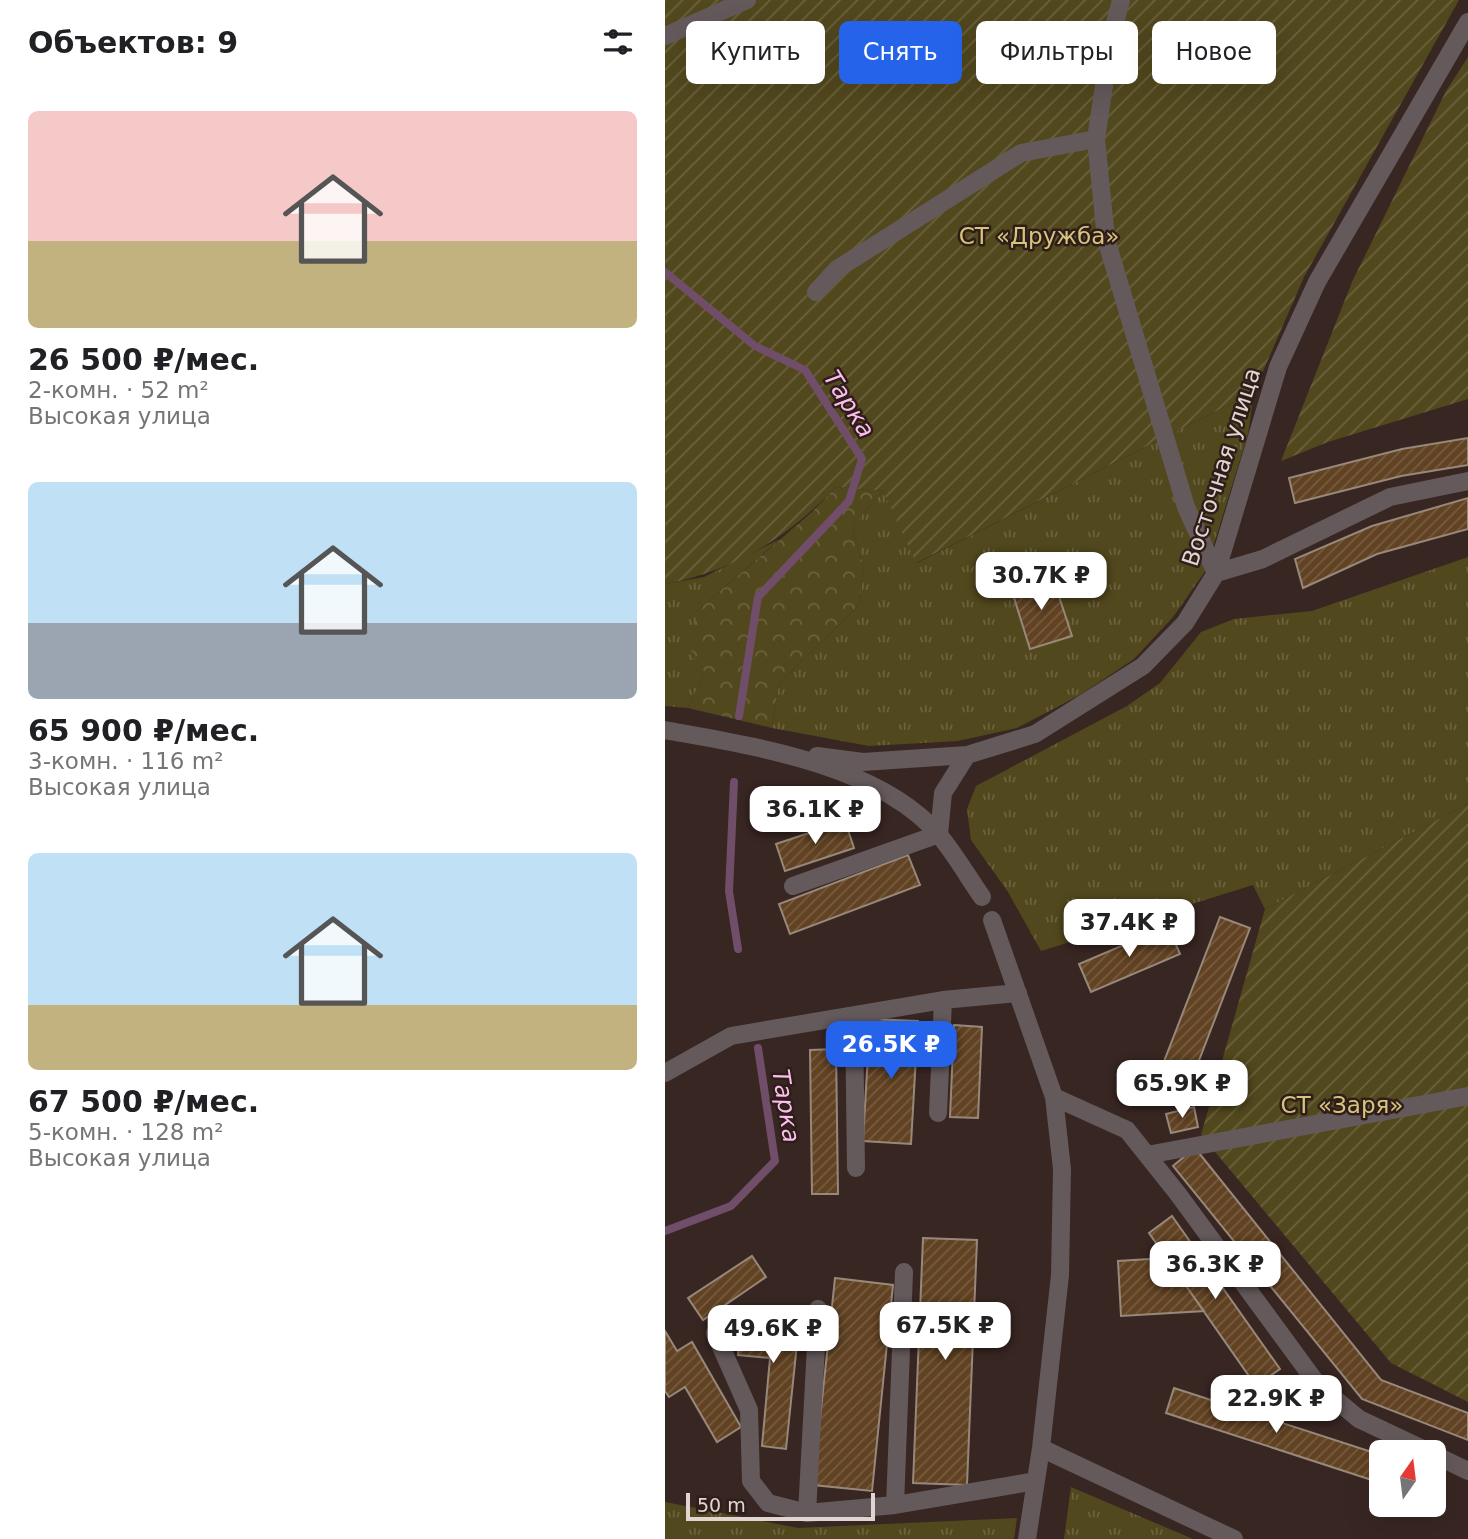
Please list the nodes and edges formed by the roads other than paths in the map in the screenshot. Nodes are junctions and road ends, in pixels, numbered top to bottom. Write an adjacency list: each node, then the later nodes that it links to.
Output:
1 (747, 0): 4 (street)
2 (1121, 0): 5 (street)
3 (1468, 22): 8 (street, Восточная улица)
4 (665, 36)
5 (1096, 139): 6 (street); 8 (street)
6 (816, 292)
7 (1468, 481): 8 (street)
8 (1216, 573): 11 (street, Восточная улица)
9 (665, 730): 10 (street)
10 (784, 752): 11 (street, Восточная улица); 12 (street)
11 (967, 755): 12 (street)
12 (939, 834): 13 (street); 14 (street)
13 (793, 886)
14 (982, 897)
15 (992, 920): 16 (street)
16 (1018, 993): 17 (street); 21 (street)
17 (943, 1000): 18 (street); 22 (street)
18 (854, 1016): 19 (street); 24 (street)
19 (665, 1073)
20 (1468, 1096): 23 (street)
21 (1054, 1097): 23 (street); 29 (street)
22 (938, 1113)
23 (1147, 1155): 28 (street)
24 (856, 1168)
25 (904, 1272): 33 (street)
26 (818, 1309): 34 (street)
27 (715, 1333): 34 (street)
28 (1403, 1440)
29 (1041, 1448): 32 (street); 36 (street)
30 (1446, 1460): 31 (street)
31 (1468, 1471)
32 (1036, 1481): 33 (street); 35 (street)
33 (895, 1505): 34 (street)
34 (807, 1513)
35 (1027, 1539)
36 (1234, 1539)

